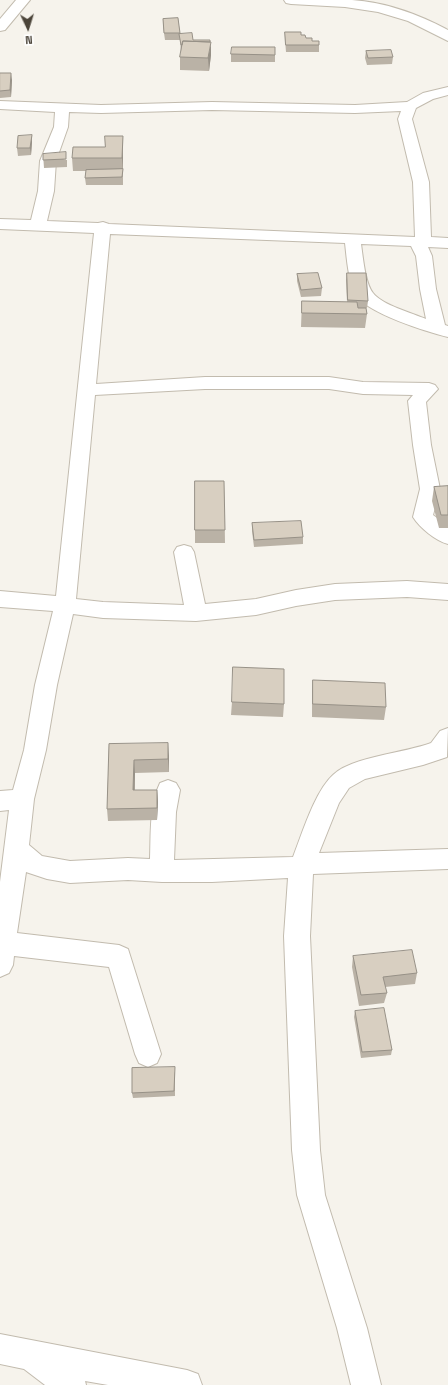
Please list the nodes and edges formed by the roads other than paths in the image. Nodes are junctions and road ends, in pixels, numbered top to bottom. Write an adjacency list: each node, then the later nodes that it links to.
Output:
1 (23, 0): 4 (street)
2 (291, 0): 3 (street)
3 (381, 4): 5 (street)
4 (0, 27)
5 (448, 37)
6 (448, 91): 8 (street)
7 (0, 105): 9 (street)
8 (410, 106): 9 (street); 14 (street)
9 (62, 108): 11 (street)
10 (0, 224): 11 (street)
11 (38, 225): 12 (street)
12 (103, 227): 13 (street); 17 (street)
13 (352, 238): 14 (street); 16 (street)
14 (420, 242): 15 (street); 16 (street)
15 (448, 243)
16 (442, 330)
17 (87, 390): 18 (street); 22 (street)
18 (448, 537)
19 (184, 552): 23 (street)
20 (448, 592): 23 (street)
21 (0, 599): 22 (street)
22 (65, 605): 23 (street); 26 (street)
23 (196, 613)
24 (448, 737): 29 (street)
25 (168, 790): 30 (street)
26 (11, 800): 27 (street)
27 (16, 848): 30 (street); 31 (street)
28 (448, 859): 29 (street)
29 (301, 865): 30 (street); 37 (street)
30 (162, 871)
31 (2, 954): 32 (street)
32 (148, 1054)
33 (0, 1349): 34 (street)
34 (31, 1354): 35 (street); 36 (street)
35 (71, 1385)
36 (187, 1385)
37 (366, 1385)

